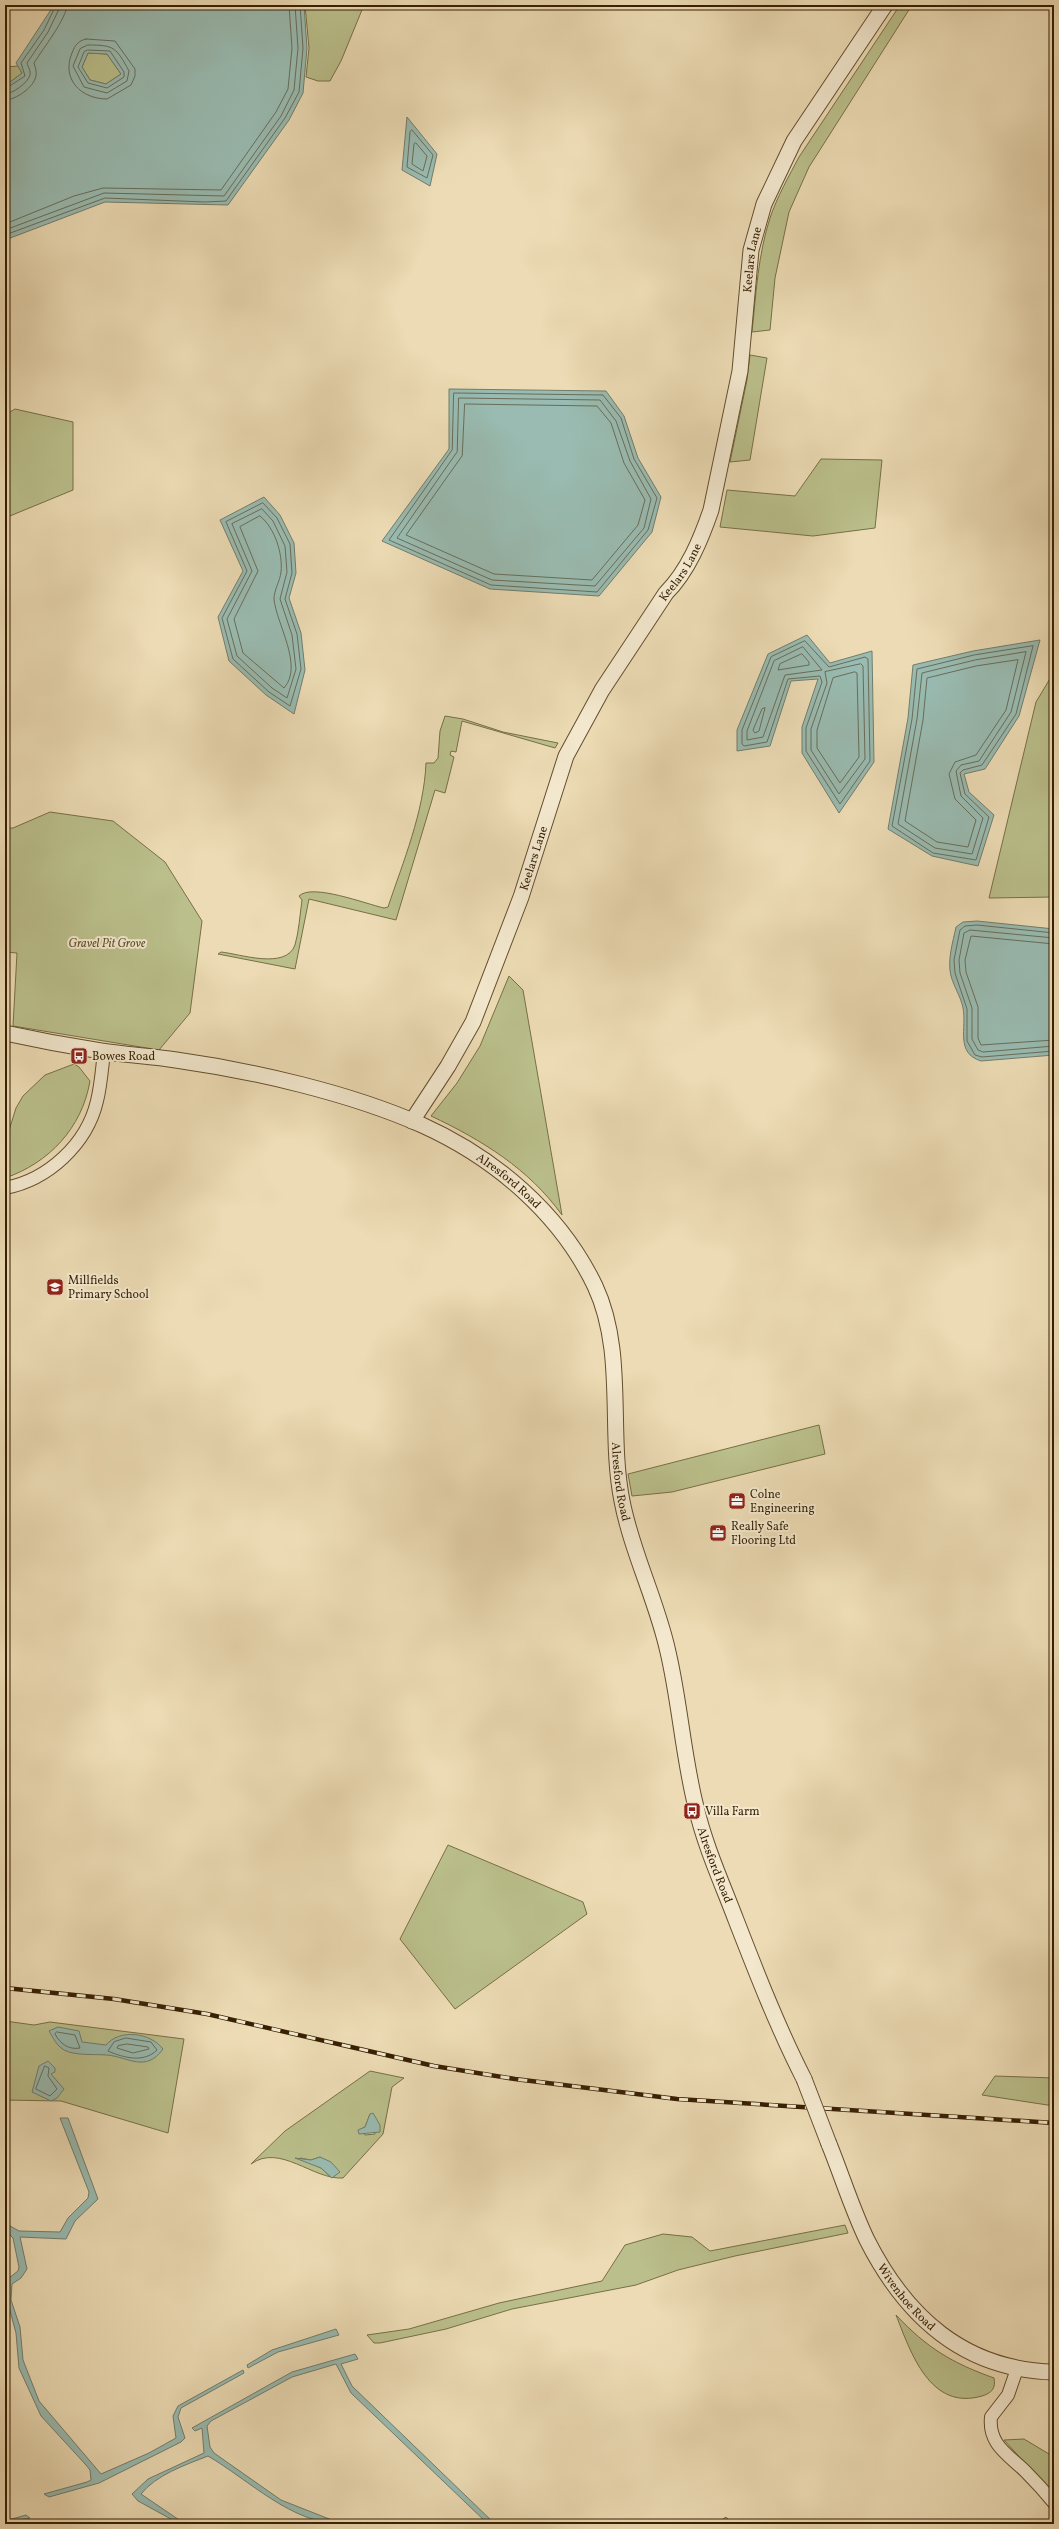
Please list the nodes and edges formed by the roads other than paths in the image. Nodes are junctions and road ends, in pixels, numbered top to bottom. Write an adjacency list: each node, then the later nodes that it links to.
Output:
1 (885, 5): 4 (street, Keelars Lane)
2 (5, 1032): 3 (street, Alresford Road)
3 (104, 1052): 4 (street, Alresford Road); 5 (street)
4 (412, 1121): 6 (street, Alresford Road, bridge)
5 (5, 1188)
6 (829, 2144): 7 (street, Wivenhoe Road)
7 (1017, 2369): 8 (street, Wivenhoe Road); 9 (street)
8 (1054, 2372)
9 (1054, 2503)

